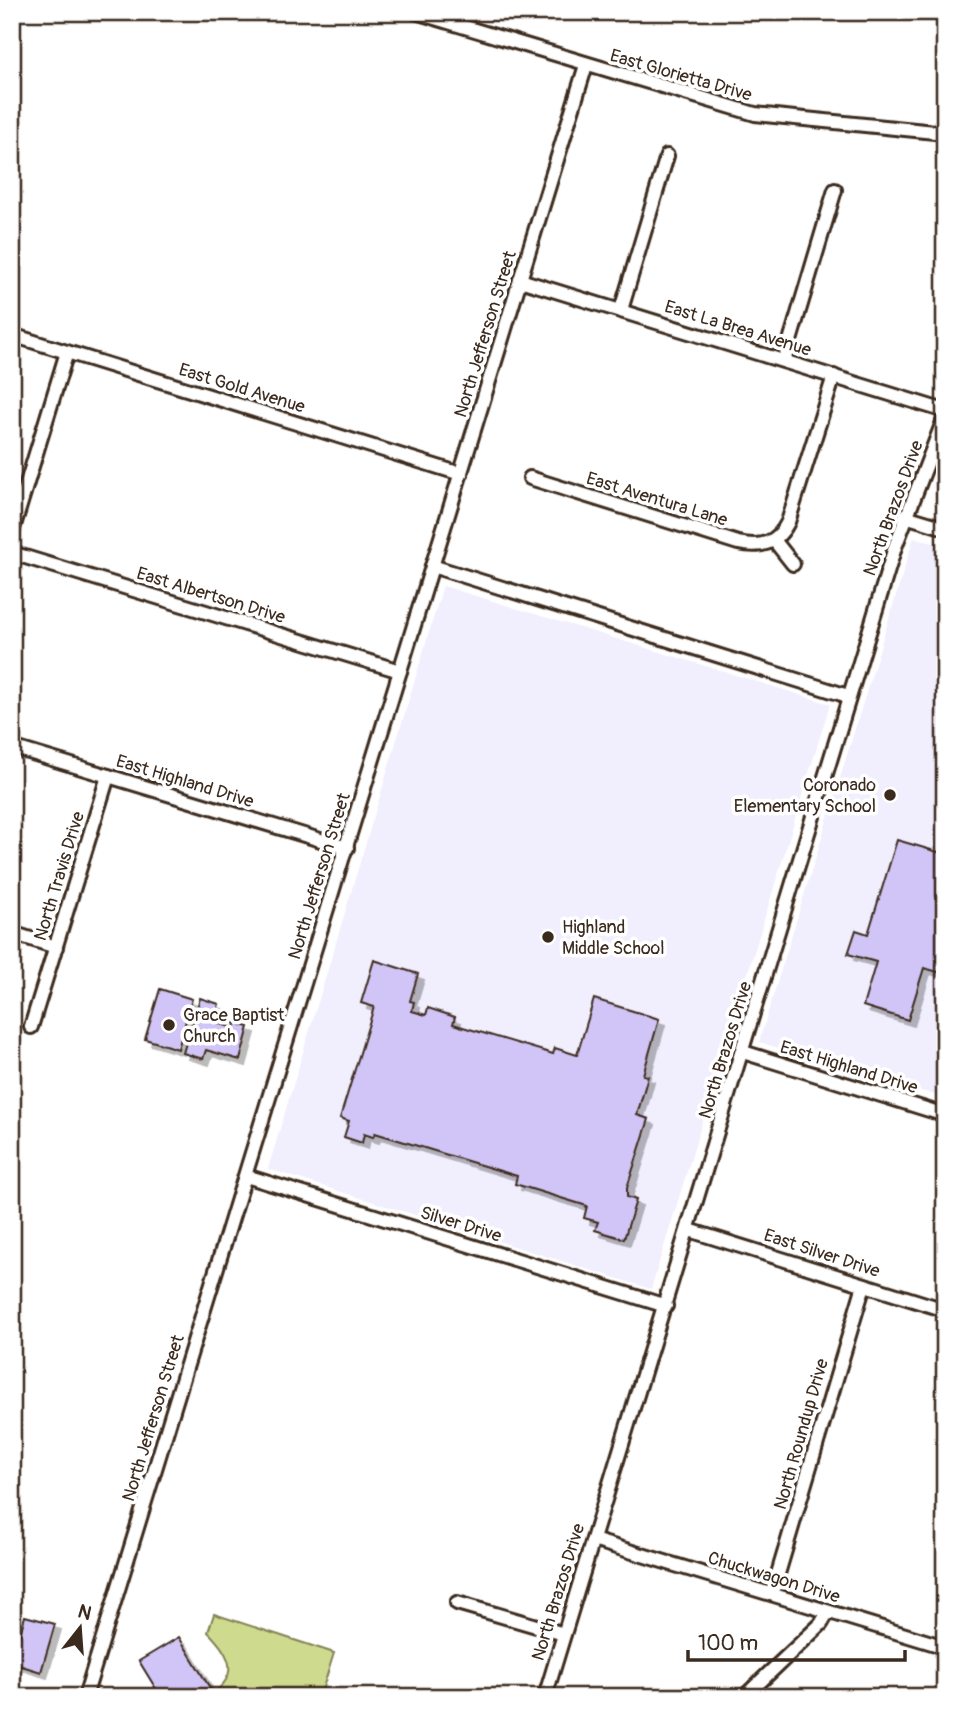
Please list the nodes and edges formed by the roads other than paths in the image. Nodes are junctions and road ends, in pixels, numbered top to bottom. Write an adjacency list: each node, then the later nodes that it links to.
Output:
1 (415, 12): 2 (street, East Glorietta Drive)
2 (586, 65): 3 (street, East Glorietta Drive); 6 (street, North Jefferson Street)
3 (945, 133)
4 (667, 156): 7 (street)
5 (835, 190): 10 (street)
6 (520, 280): 7 (street, East La Brea Avenue); 14 (street, North Jefferson Street)
7 (621, 310): 10 (street, East La Brea Avenue)
8 (12, 335): 9 (street, East Gold Avenue)
9 (67, 352): 14 (street, East Gold Avenue); 18 (street)
10 (784, 361): 11 (street, East La Brea Avenue)
11 (834, 376): 12 (street, East La Brea Avenue); 19 (street)
12 (945, 411)
13 (945, 417): 16 (street, North Brazos Drive)
14 (461, 474): 22 (street, North Jefferson Street)
15 (530, 478): 19 (street, East Aventura Lane)
16 (905, 516): 17 (street); 24 (street, North Brazos Drive)
17 (945, 528)
18 (12, 532)
19 (774, 540): 21 (street)
20 (12, 553): 23 (street, East Albertson Drive)
21 (793, 565)
22 (432, 566): 23 (street, North Jefferson Street); 24 (street)
23 (400, 671): 27 (street, North Jefferson Street)
24 (848, 696): 31 (street, North Brazos Drive)
25 (12, 747): 26 (street, East Highland Drive)
26 (108, 776): 27 (street, East Highland Drive); 29 (street, North Travis Drive)
27 (347, 848): 33 (street, North Jefferson Street)
28 (12, 933): 29 (street)
29 (56, 947): 30 (street, North Travis Drive)
30 (32, 1027)
31 (743, 1052): 32 (street, East Highland Drive); 34 (street, North Brazos Drive)
32 (945, 1115)
33 (246, 1176): 36 (street, Silver Drive); 44 (street, North Jefferson Street)
34 (689, 1230): 35 (street, East Silver Drive); 36 (street, North Brazos Drive)
35 (864, 1285): 37 (street, East Silver Drive); 39 (street, North Roundup Drive)
36 (666, 1306): 38 (street, North Brazos Drive)
37 (945, 1310)
38 (593, 1540): 39 (street, Chuckwagon Drive); 42 (street, North Brazos Drive)
39 (772, 1594): 41 (street, Chuckwagon Drive)
40 (457, 1603): 42 (street)
41 (828, 1612): 43 (street, Chuckwagon Drive); 46 (street)
42 (564, 1634): 45 (street, North Brazos Drive)
43 (945, 1647)
44 (85, 1697)
45 (545, 1697)
46 (744, 1697)

